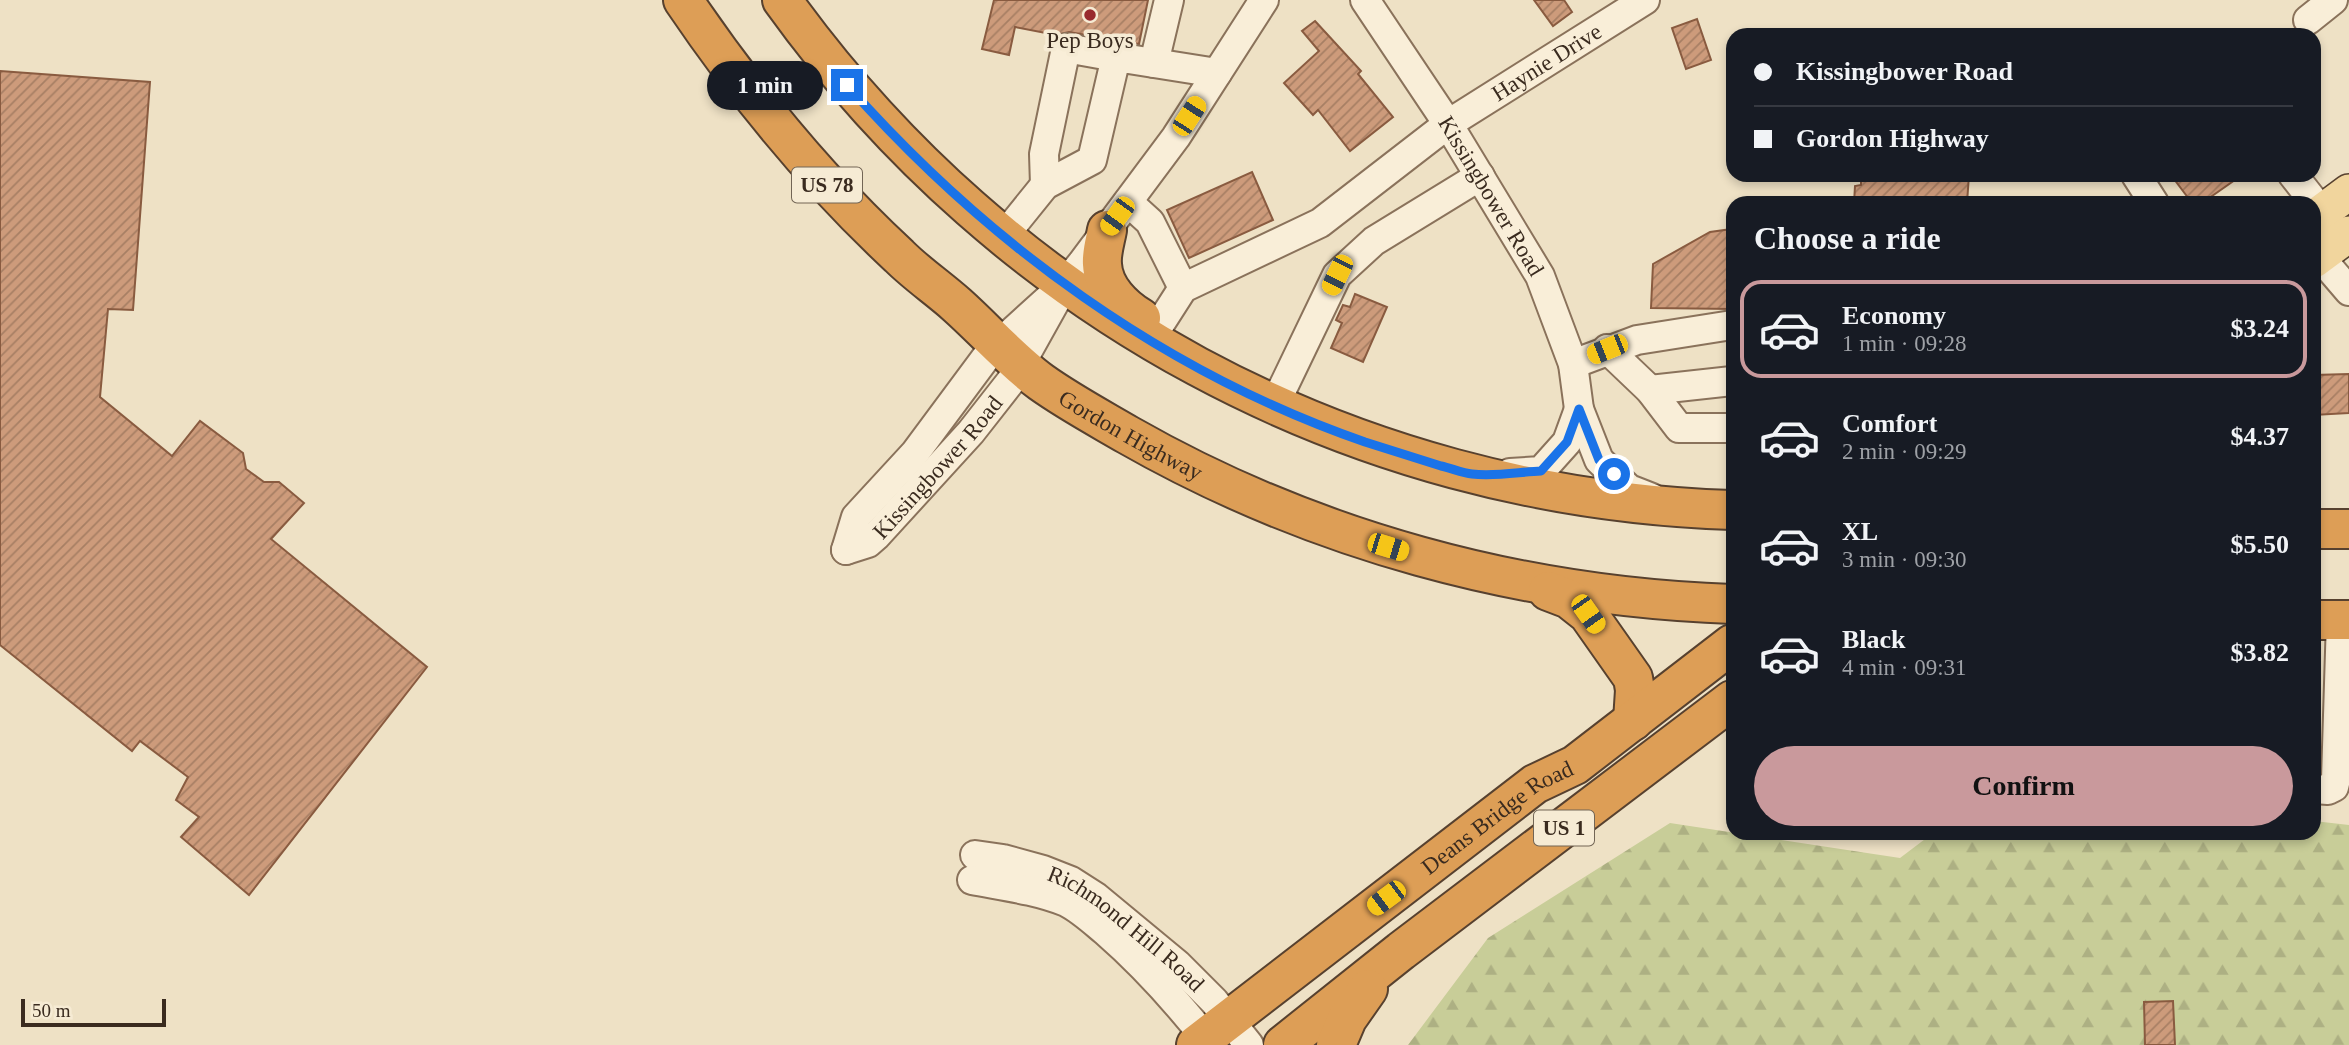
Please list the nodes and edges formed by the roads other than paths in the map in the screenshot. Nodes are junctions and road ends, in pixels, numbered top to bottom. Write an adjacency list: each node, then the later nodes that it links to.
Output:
1 (683, 0): 28 (highway, Gordon Highway / US 78)
2 (782, 0): 19 (highway)
3 (1169, 0): 10 (street)
4 (1264, 0): 11 (street, Kissingbower Road)
5 (1365, 0): 12 (street, Kissingbower Road)
6 (1646, 0): 12 (street, Haynie Drive)
7 (2333, 0): 8 (street)
8 (2308, 20)
9 (1116, 57): 10 (street); 15 (street); 15 (street)
10 (1154, 63): 11 (street)
11 (1217, 73): 17 (street, Kissingbower Road)
12 (1448, 124): 13 (street, Kissingbower Road); 23 (street, Haynie Drive)
13 (1480, 176): 29 (street, Kissingbower Road); 32 (street)
14 (2301, 182): 16 (street)
15 (1045, 185): 19 (street)
16 (2316, 196)
17 (1117, 216): 22 (street, Kissingbower Road); 23 (street); 26 (highway)
18 (2349, 233): 20 (main road)
19 (1003, 237): 22 (highway)
20 (2321, 254)
21 (2321, 263): 24 (street)
22 (1065, 284): 28 (street, Kissingbower Road); 32 (highway)
23 (1183, 288): 26 (street)
24 (2349, 291)
25 (1726, 326): 27 (street)
26 (1158, 327): 32 (highway)
27 (1607, 349): 29 (street); 31 (street)
28 (1010, 354): 35 (street, Kissingbower Road); 41 (highway, Gordon Highway / US 78)
29 (1573, 364): 33 (street, Kissingbower Road)
30 (1726, 382): 31 (street)
31 (1650, 390): 34 (street)
32 (1274, 406): 36 (highway)
33 (1579, 409): 36 (street, Kissingbower Road); 37 (street, Kissingbower Road)
34 (1726, 428)
35 (925, 462): 35 (street, Kissingbower Road)
36 (1473, 474): 37 (highway)
37 (1681, 508): 38 (highway)
38 (1726, 510)
39 (2321, 528): 40 (highway)
40 (2349, 529)
41 (1523, 581): 42 (highway, Gordon Highway / US 78); 47 (highway)
42 (1726, 604)
43 (2334, 620): 49 (street)
44 (1726, 649): 47 (highway, Deans Bridge Road / US 1)
45 (1726, 705): 48 (highway, Deans Bridge Road)
46 (1726, 716): 48 (highway, US 1)
47 (1633, 721): 52 (highway, Deans Bridge Road / US 1)
48 (1674, 744): 51 (highway, Deans Bridge Road / US 1)
49 (2321, 790)
50 (973, 868): 52 (street, Richmond Hill Road)
51 (1395, 956): 53 (highway, Deans Bridge Road / US 1); 54 (highway)
52 (1218, 1038)
53 (1283, 1045)
54 (1336, 1045)

